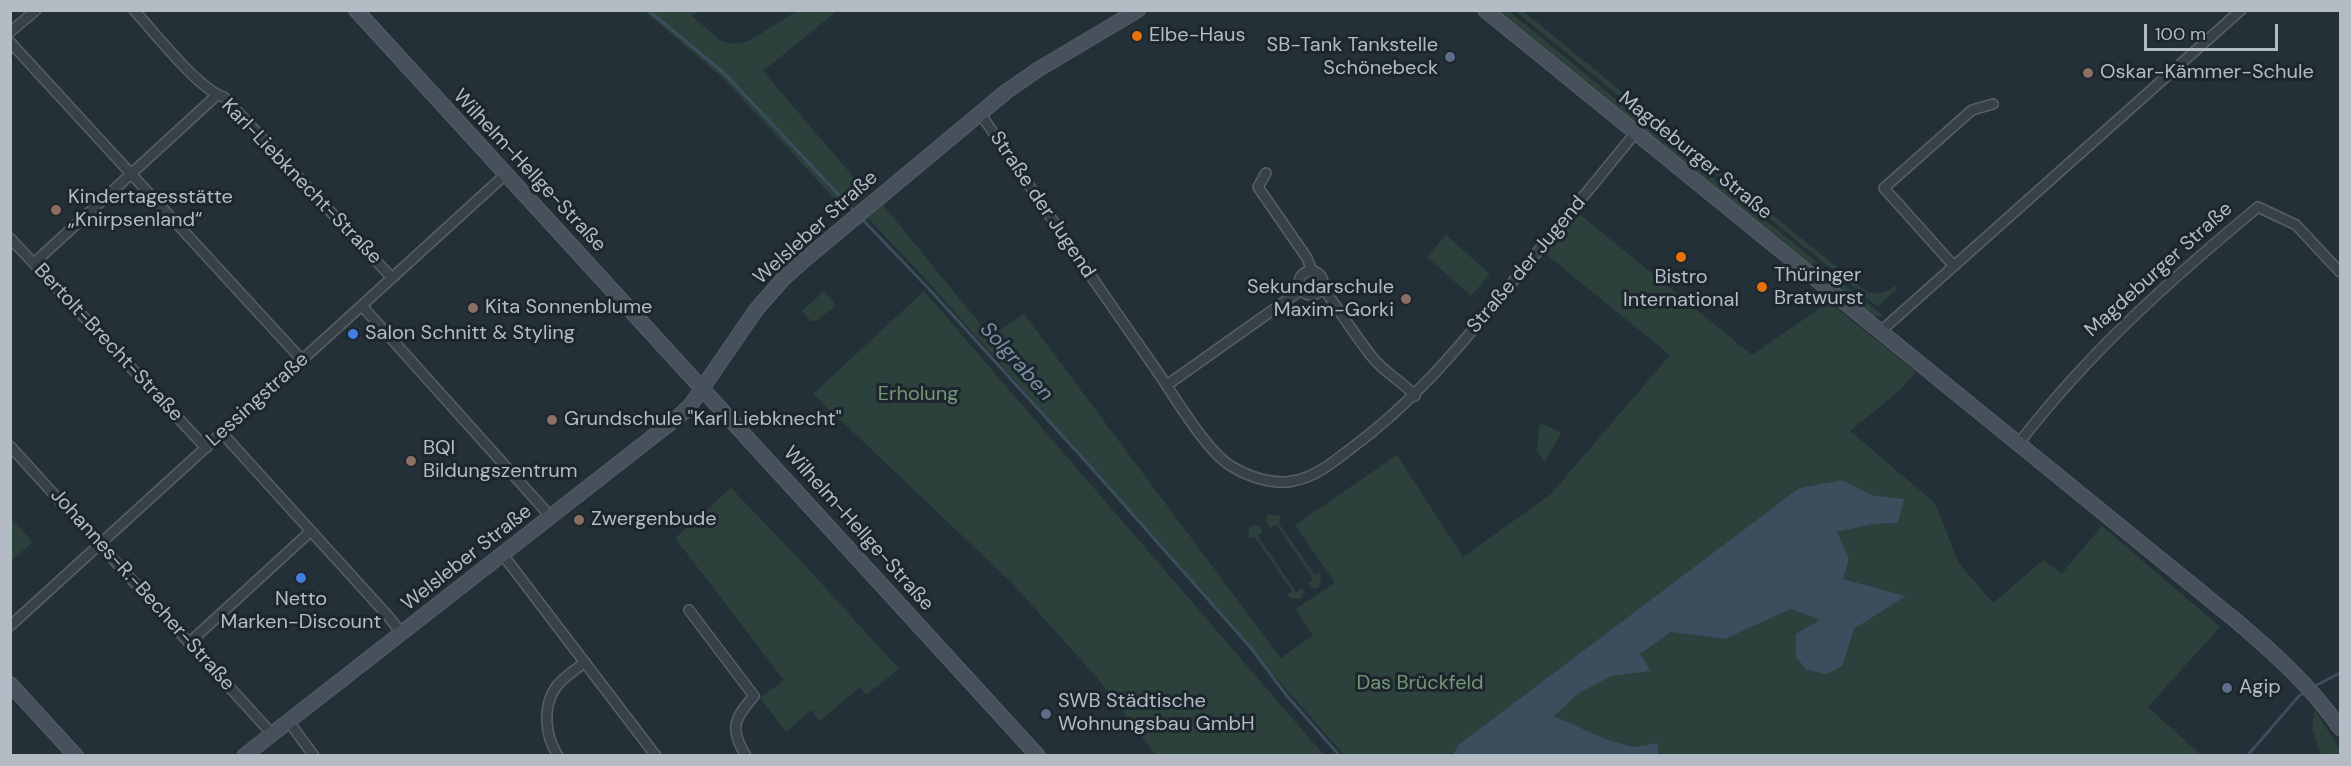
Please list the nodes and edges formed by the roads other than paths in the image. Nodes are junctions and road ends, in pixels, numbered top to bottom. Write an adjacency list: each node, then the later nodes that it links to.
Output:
1 (36, 10): 7 (street)
2 (134, 10): 9 (street, Karl-Liebknecht-Straße)
3 (356, 10): 15 (main road, Wilhelm-Hellge-Straße)
4 (1138, 10): 11 (main road, Welsleber Straße)
5 (1485, 10): 12 (main road, Magdeburger Straße)
6 (2241, 10): 18 (street)
7 (10, 32)
8 (10, 42): 14 (street)
9 (217, 95): 14 (street); 21 (street, Karl-Liebknecht-Straße)
10 (1993, 105): 18 (street)
11 (980, 113): 27 (street, Straße der Jugend); 28 (main road, Welsleber Straße)
12 (1636, 132): 25 (main road, Magdeburger Straße); 29 (street, Straße der Jugend)
13 (1266, 173): 19 (street)
14 (131, 174): 17 (street); 26 (street)
15 (506, 174): 21 (street, Lessingstraße); 28 (main road, Wilhelm-Hellge-Straße)
16 (10, 237): 17 (street, Bertolt-Brecht-Straße)
17 (34, 263): 33 (street, Bertolt-Brecht-Straße)
18 (1953, 265): 25 (street)
19 (1312, 271): 22 (street); 23 (street)
20 (2340, 272): 31 (street, Magdeburger Straße)
21 (392, 278): 24 (street, Lessingstraße)
22 (1322, 286): 23 (street); 29 (street)
23 (1302, 290): 27 (street)
24 (362, 306): 26 (street, Lessingstraße); 34 (street)
25 (1881, 331): 31 (main road, Magdeburger Straße)
26 (302, 360): 30 (street, Lessingstraße)
27 (1167, 385): 29 (street, Straße der Jugend)
28 (703, 389): 34 (main road, Welsleber Straße); 53 (main road, Wilhelm-Hellge-Straße)
29 (1415, 396)
30 (222, 433): 33 (street, Lessingstraße); 35 (street)
31 (2019, 443): 45 (main road, Magdeburger Straße)
32 (10, 446): 36 (street, Johannes-R.-Becher-Straße)
33 (206, 448): 36 (street, Lessingstraße)
34 (552, 517): 37 (main road, Welsleber Straße)
35 (311, 531): 40 (street); 41 (street)
36 (101, 544): 39 (street, Lessingstraße); 41 (street, Johannes-R.-Becher-Straße)
37 (503, 555): 40 (main road, Welsleber Straße); 42 (street)
38 (689, 610): 52 (street)
39 (10, 626)
40 (402, 634): 44 (main road, Welsleber Straße)
41 (190, 642): 46 (street, Johannes-R.-Becher-Straße)
42 (585, 662): 50 (street); 51 (street)
43 (10, 684): 47 (main road)
44 (289, 722): 46 (main road, Welsleber Straße); 49 (street)
45 (2340, 728)
46 (273, 735): 48 (main road, Welsleber Straße)
47 (76, 756)
48 (244, 756)
49 (314, 756)
50 (558, 756)
51 (656, 756)
52 (746, 756)
53 (1038, 756)

